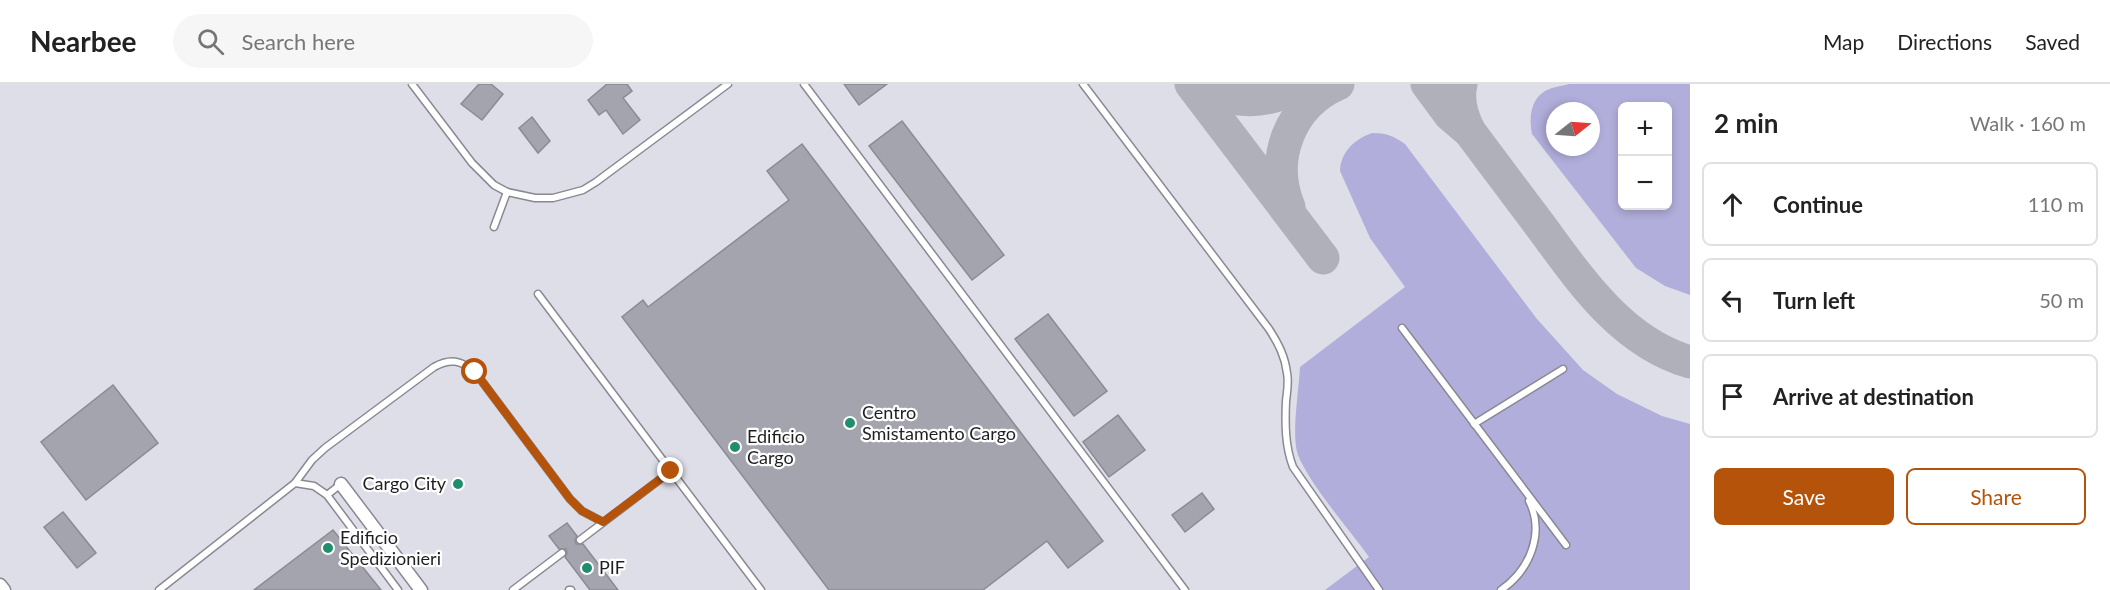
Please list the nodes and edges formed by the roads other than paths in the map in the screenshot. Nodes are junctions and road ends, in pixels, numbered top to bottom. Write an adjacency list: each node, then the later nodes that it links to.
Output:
1 (412, 84): 5 (lane)
2 (728, 84): 5 (lane)
3 (804, 84): 27 (lane)
4 (1083, 84): 28 (lane)
5 (507, 192): 6 (lane)
6 (494, 227)
7 (538, 294): 11 (lane)
8 (1402, 328): 10 (lane)
9 (1563, 369): 10 (lane)
10 (1474, 424): 14 (lane)
11 (671, 471): 16 (lane); 26 (lane)
12 (295, 483): 15 (lane); 16 (lane); 22 (lane)
13 (341, 484): 15 (lane); 24 (street)
14 (1520, 484): 18 (lane); 29 (lane)
15 (327, 495): 23 (lane)
16 (603, 522): 17 (lane)
17 (580, 540)
18 (1566, 545)
19 (562, 553): 25 (lane)
20 (0, 585): 21 (street)
21 (4, 590)
22 (159, 590)
23 (398, 590)
24 (421, 590)
25 (513, 590)
26 (761, 590)
27 (1185, 590)
28 (1379, 590)
29 (1501, 590)

